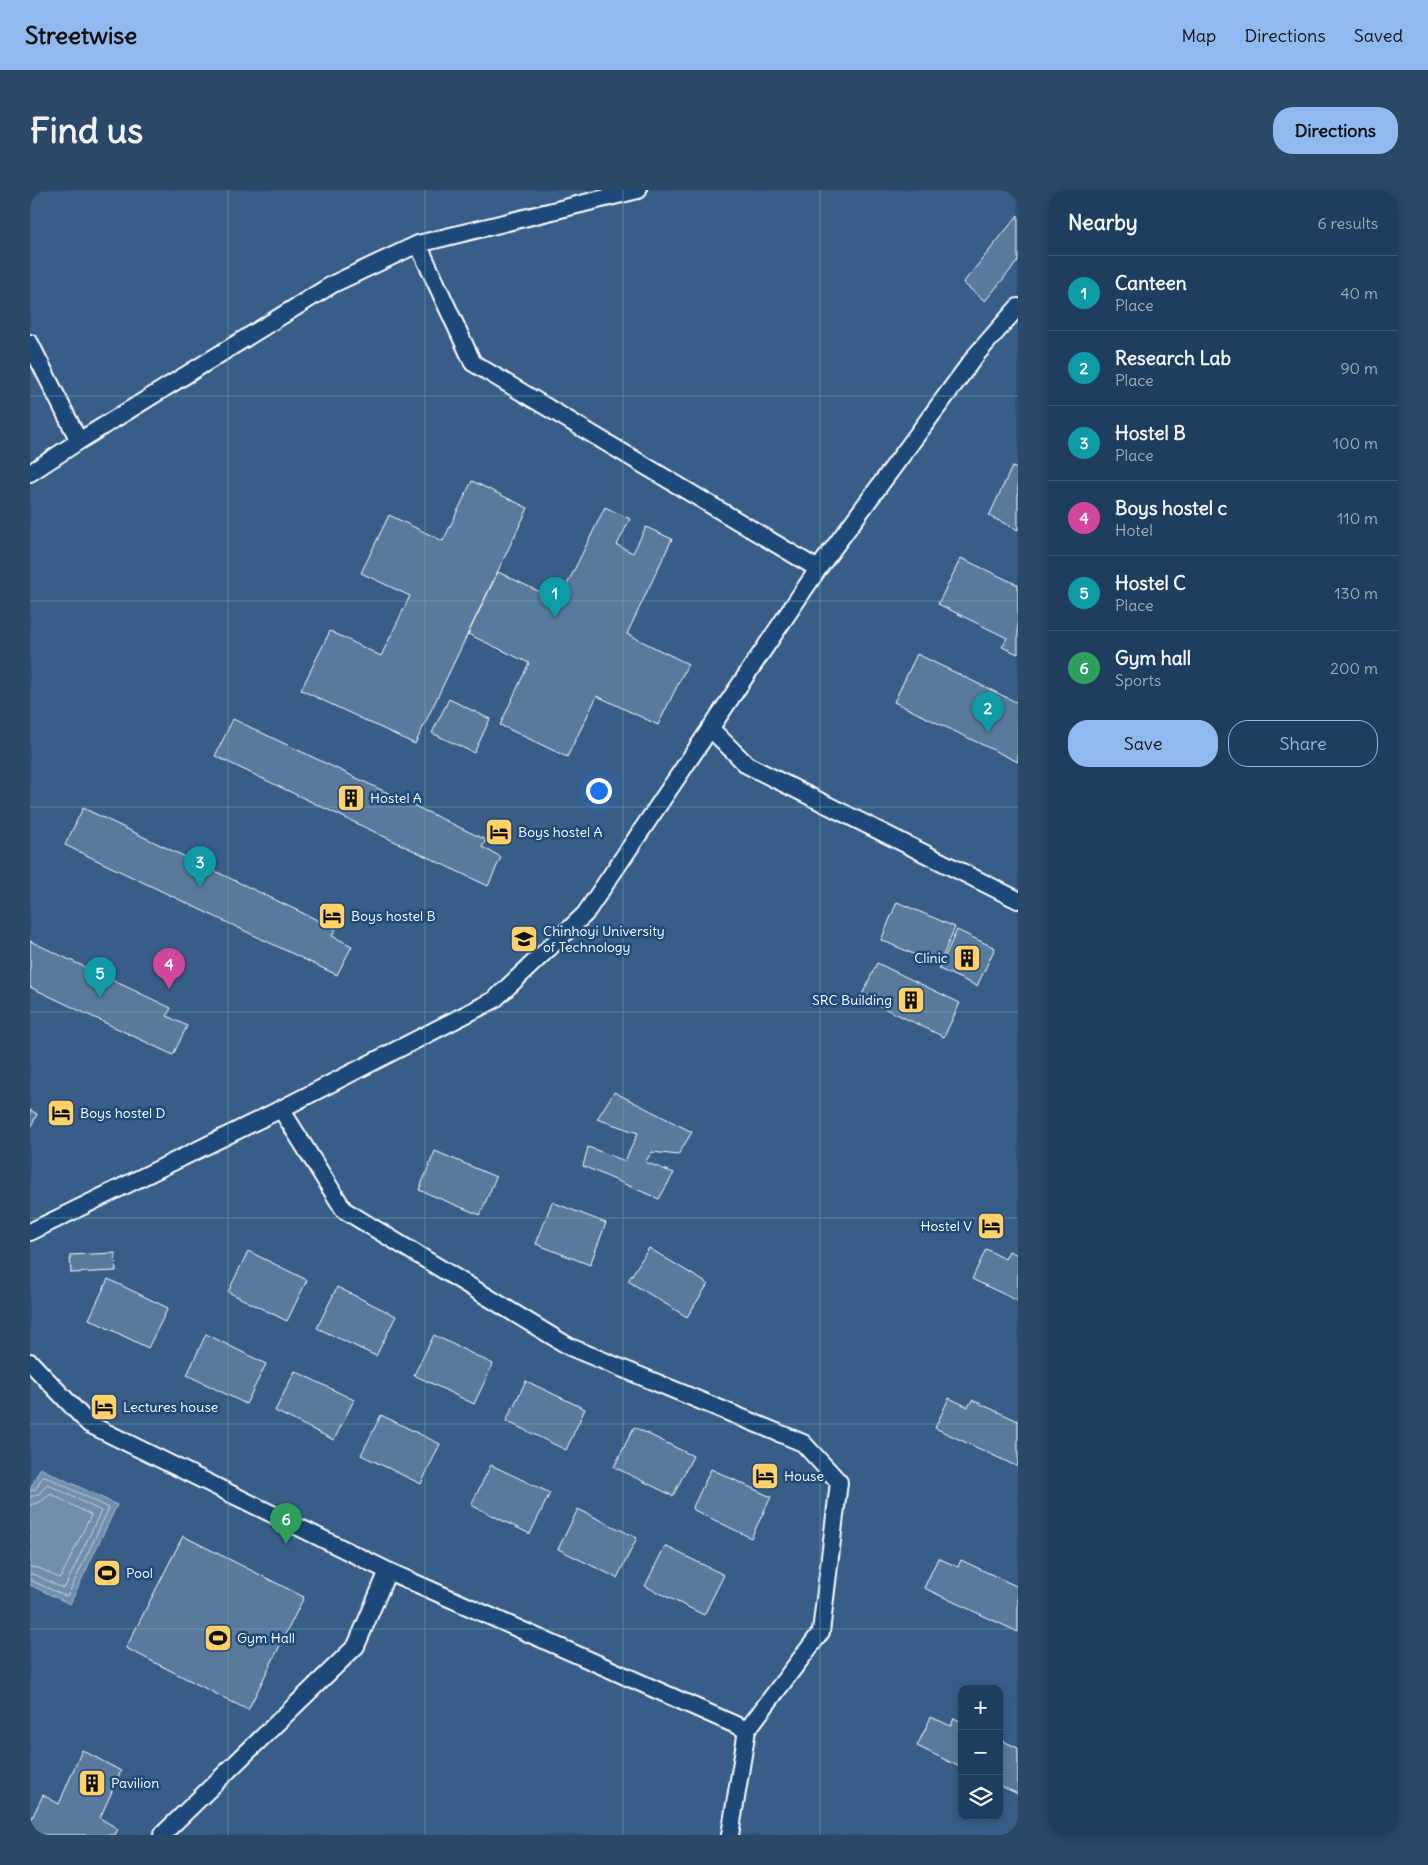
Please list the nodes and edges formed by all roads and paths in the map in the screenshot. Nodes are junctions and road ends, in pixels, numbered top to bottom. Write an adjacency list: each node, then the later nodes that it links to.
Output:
1 (638, 190): 2 (lane)
2 (418, 244): 5 (lane); 7 (lane)
3 (1018, 307): 7 (lane)
4 (30, 342): 5 (lane)
5 (79, 441): 6 (lane)
6 (30, 473)
7 (818, 569): 8 (lane)
8 (710, 728): 9 (lane); 10 (lane)
9 (1018, 900)
10 (281, 1109): 11 (lane); 14 (lane)
11 (30, 1232)
12 (30, 1362): 13 (lane)
13 (388, 1571): 14 (lane); 15 (lane)
14 (747, 1730): 16 (lane)
15 (162, 1835)
16 (730, 1835)

